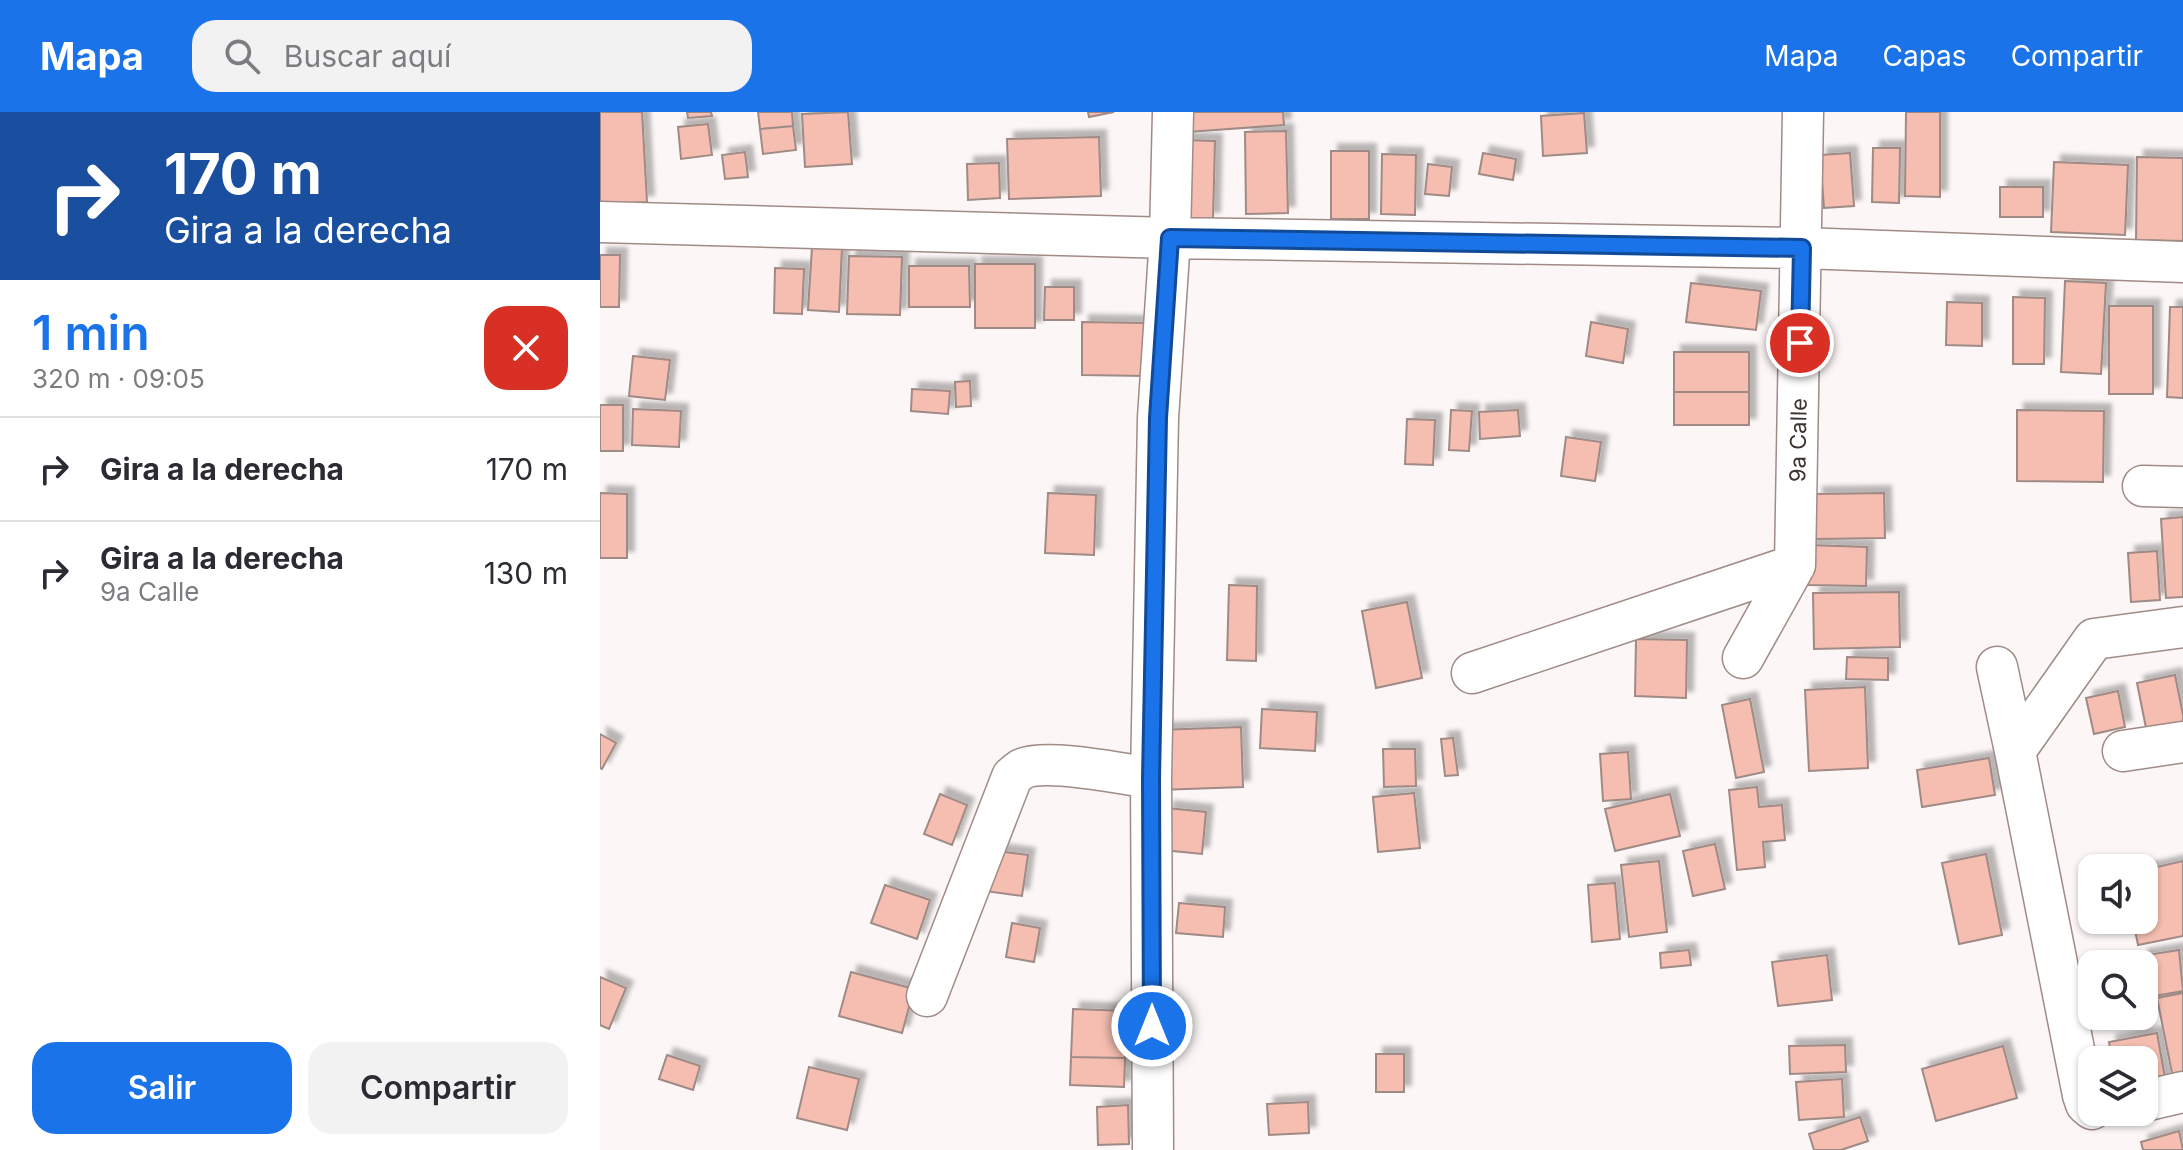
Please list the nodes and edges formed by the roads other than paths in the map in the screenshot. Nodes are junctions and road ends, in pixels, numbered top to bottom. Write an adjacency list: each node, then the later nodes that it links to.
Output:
1 (1173, 112): 4 (street)
2 (1803, 112): 5 (street, 9a Calle)
3 (600, 222): 4 (street)
4 (1170, 238): 5 (street); 17 (street)
5 (1802, 248): 6 (street); 9 (street, 9a Calle)
6 (2183, 262)
7 (2143, 486): 8 (street)
8 (2183, 487)
9 (1795, 565): 11 (street, 9a Calle); 13 (street)
10 (2183, 627): 15 (street)
11 (1743, 658)
12 (1997, 667): 15 (street)
13 (1472, 673)
14 (2183, 742): 16 (street)
15 (2015, 751): 19 (street)
16 (2123, 751)
17 (1151, 778): 18 (street); 22 (street)
18 (927, 996)
19 (2078, 1070)
20 (2183, 1092): 21 (street)
21 (2158, 1098)
22 (1153, 1150)

